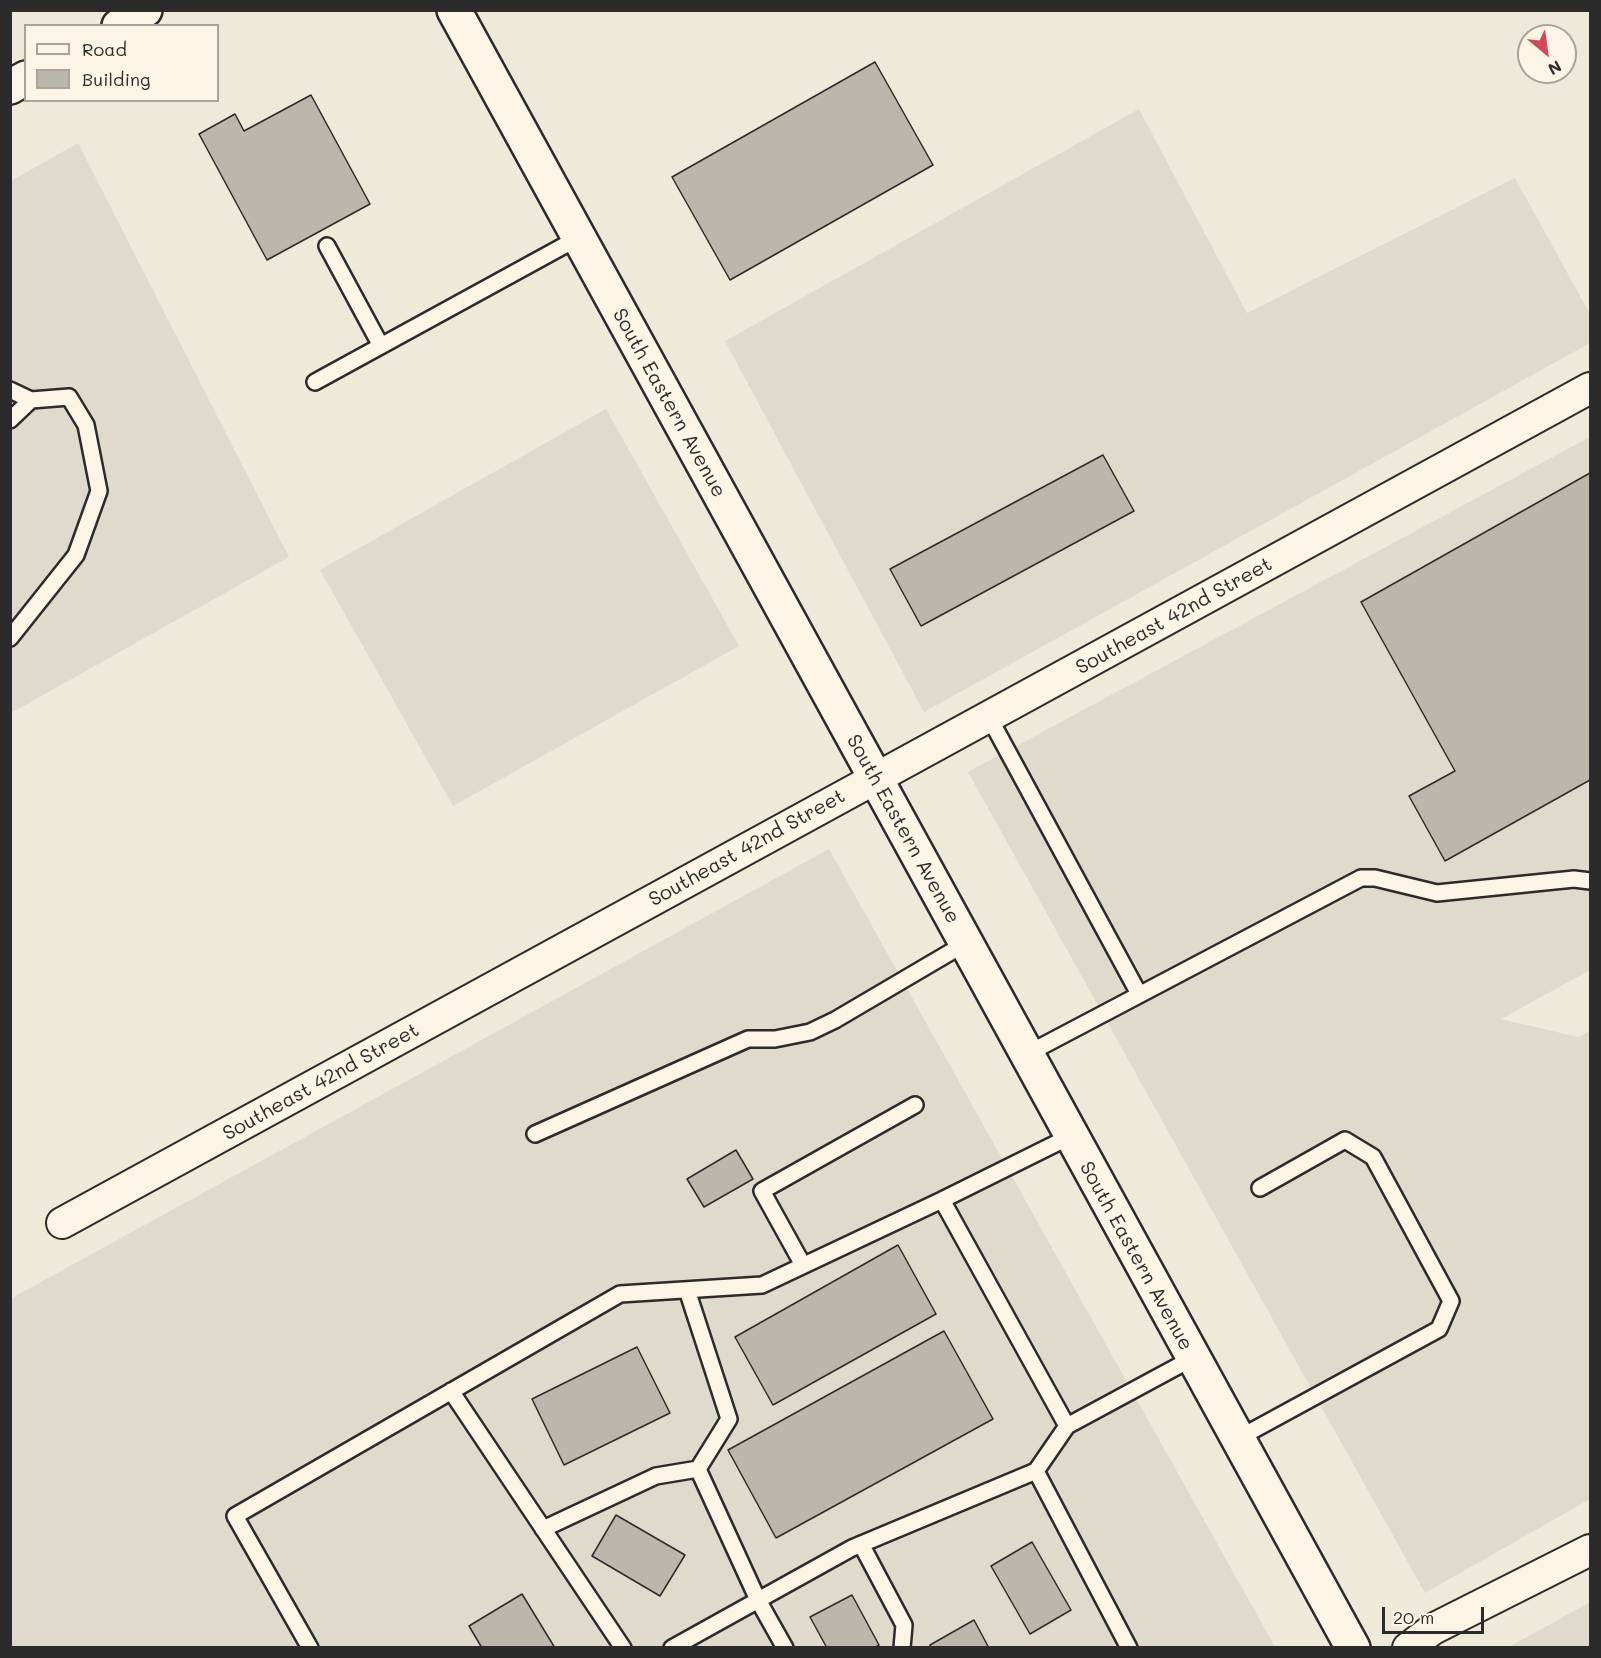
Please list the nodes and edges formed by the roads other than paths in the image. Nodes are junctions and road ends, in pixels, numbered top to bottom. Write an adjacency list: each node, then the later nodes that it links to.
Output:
1 (145, 10): 3 (main road)
2 (454, 10): 6 (main road, South Eastern Avenue)
3 (122, 24)
4 (24, 79): 5 (main road)
5 (10, 87)
6 (578, 238): 8 (lane); 16 (main road, South Eastern Avenue)
7 (327, 246): 8 (lane)
8 (381, 346): 9 (lane)
9 (315, 382)
10 (1590, 388): 15 (street, Southeast 42nd Street)
11 (10, 390): 12 (lane)
12 (31, 400): 13 (lane); 14 (lane)
13 (10, 420)
14 (10, 638)
15 (989, 717): 16 (street, Southeast 42nd Street); 19 (lane)
16 (876, 778): 18 (main road, South Eastern Avenue); 26 (street, Southeast 42nd Street)
17 (1590, 881): 19 (lane)
18 (966, 943): 20 (main road, South Eastern Avenue); 22 (lane)
19 (1138, 994): 20 (lane)
20 (1027, 1054): 23 (main road, South Eastern Avenue)
21 (915, 1105): 27 (lane)
22 (535, 1134)
23 (1071, 1136): 25 (lane); 29 (main road, South Eastern Avenue)
24 (1260, 1188): 32 (lane)
25 (942, 1200): 27 (lane); 31 (lane)
26 (62, 1224)
27 (803, 1265): 28 (lane)
28 (687, 1290): 30 (lane); 33 (lane)
29 (1192, 1358): 31 (lane); 32 (main road, South Eastern Avenue)
30 (451, 1391): 35 (lane); 39 (lane)
31 (1067, 1426): 34 (lane)
32 (1237, 1439): 45 (main road, South Eastern Avenue)
33 (698, 1469): 35 (lane); 38 (lane)
34 (1036, 1471): 36 (lane); 44 (lane)
35 (543, 1528): 40 (lane)
36 (861, 1544): 38 (lane); 43 (lane)
37 (1587, 1558): 46 (street)
38 (758, 1600): 41 (lane); 42 (lane)
39 (310, 1647)
40 (623, 1647)
41 (672, 1647)
42 (785, 1647)
43 (902, 1647)
44 (1129, 1647)
45 (1353, 1647)
46 (1408, 1647)

